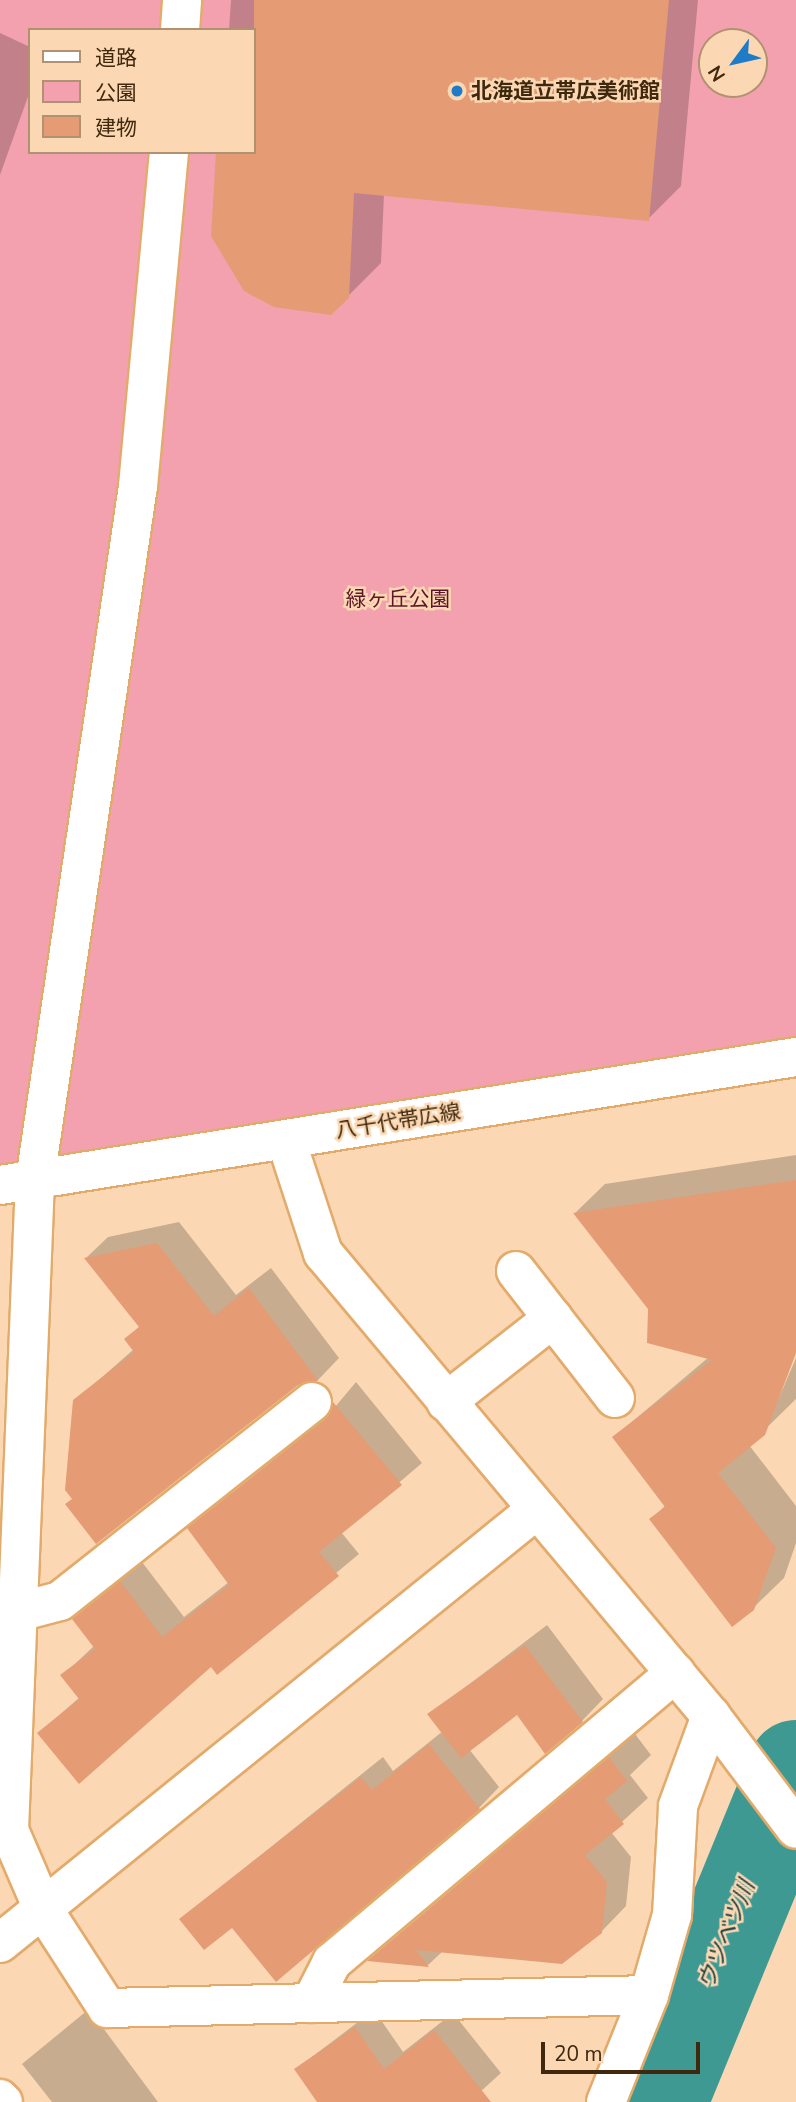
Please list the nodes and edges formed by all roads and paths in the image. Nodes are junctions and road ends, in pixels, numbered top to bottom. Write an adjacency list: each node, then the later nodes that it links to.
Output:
1 (182, 0): 2 (street)
2 (180, 28)
3 (169, 154): 6 (street)
4 (796, 1057): 5 (street, 八千代帯広線)
5 (286, 1140): 6 (street, 八千代帯広線); 11 (street)
6 (18, 1183): 13 (street)
7 (516, 1271): 8 (street)
8 (553, 1318): 9 (street); 11 (street)
9 (615, 1398)
10 (312, 1402): 13 (street)
11 (446, 1402): 12 (street)
12 (536, 1510): 14 (street); 17 (street)
13 (18, 1612): 17 (street)
14 (676, 1674): 15 (street); 20 (street)
15 (711, 1716): 16 (street); 19 (street)
16 (796, 1829)
17 (43, 1909): 18 (street); 20 (street)
18 (0, 1943)
19 (649, 1995): 20 (street); 21 (street)
20 (310, 2003)
21 (606, 2102)

